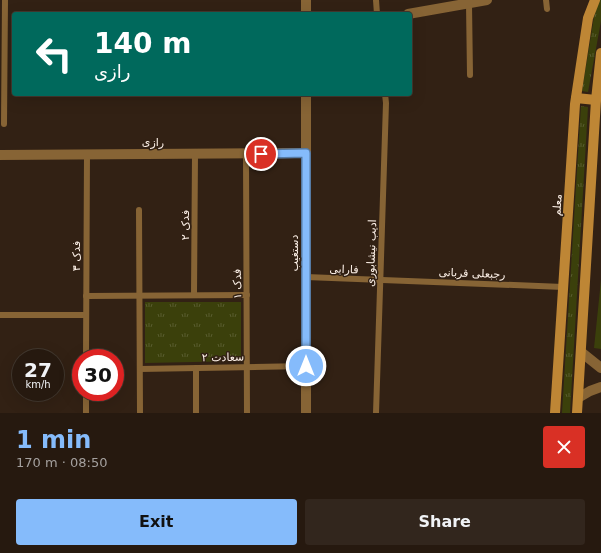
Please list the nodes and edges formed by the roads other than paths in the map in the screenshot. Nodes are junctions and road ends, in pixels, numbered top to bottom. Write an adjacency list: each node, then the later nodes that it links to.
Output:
1 (5, 0): 12 (lane)
2 (306, 0): 9 (street)
3 (376, 0): 10 (lane)
4 (487, 0): 7 (street)
5 (546, 0): 8 (lane)
6 (595, 0): 17 (main road, معلم)
7 (469, 4): 11 (street); 14 (lane)
8 (547, 9)
9 (306, 12)
10 (377, 12)
11 (412, 13)
12 (2, 49): 19 (lane)
13 (601, 53): 18 (main road)
14 (470, 75)
15 (306, 96): 20 (street, دستغیب)
16 (385, 96): 27 (lane, ادیب نیشابوری)
17 (576, 98): 18 (main road); 28 (main road, معلم)
18 (596, 100): 36 (main road)
19 (4, 124)
20 (306, 153): 23 (street, رازی); 26 (street, دستغیب)
21 (86, 154): 22 (street, رازی); 24 (street, رازی); 31 (lane, فدک ۳)
22 (195, 154): 23 (street, رازی); 29 (lane, فدک ۲)
23 (246, 154): 30 (lane, فدک ۱)
24 (0, 155)
25 (139, 210): 32 (lane)
26 (306, 277): 27 (lane, فارابی); 37 (street, دستغیب)
27 (381, 280): 28 (lane, رجبعلی قربانی); 50 (lane, ادیب نیشابوری)
28 (563, 287): 51 (main road, معلم)
29 (194, 295): 30 (lane); 32 (lane)
30 (247, 295): 38 (lane, فدک ۱)
31 (86, 296): 32 (lane); 34 (lane, فدک ۳)
32 (139, 296): 39 (lane)
33 (0, 315): 34 (lane)
34 (86, 315): 35 (lane, فدک ۳)
35 (86, 349)
36 (581, 352): 41 (street); 43 (main road)
37 (306, 366): 38 (lane, سعادت ۲); 49 (street, دستغیب)
38 (248, 367): 40 (lane, سعادت ۲); 48 (lane, فدک ۱)
39 (140, 368): 40 (lane, سعادت ۲); 46 (lane)
40 (196, 368): 47 (lane)
41 (601, 368)
42 (601, 387): 43 (street)
43 (578, 398): 52 (main road)
44 (86, 401): 45 (lane)
45 (86, 413)
46 (140, 413)
47 (196, 413)
48 (248, 413)
49 (306, 413)
50 (376, 413)
51 (555, 413)
52 (577, 413)

